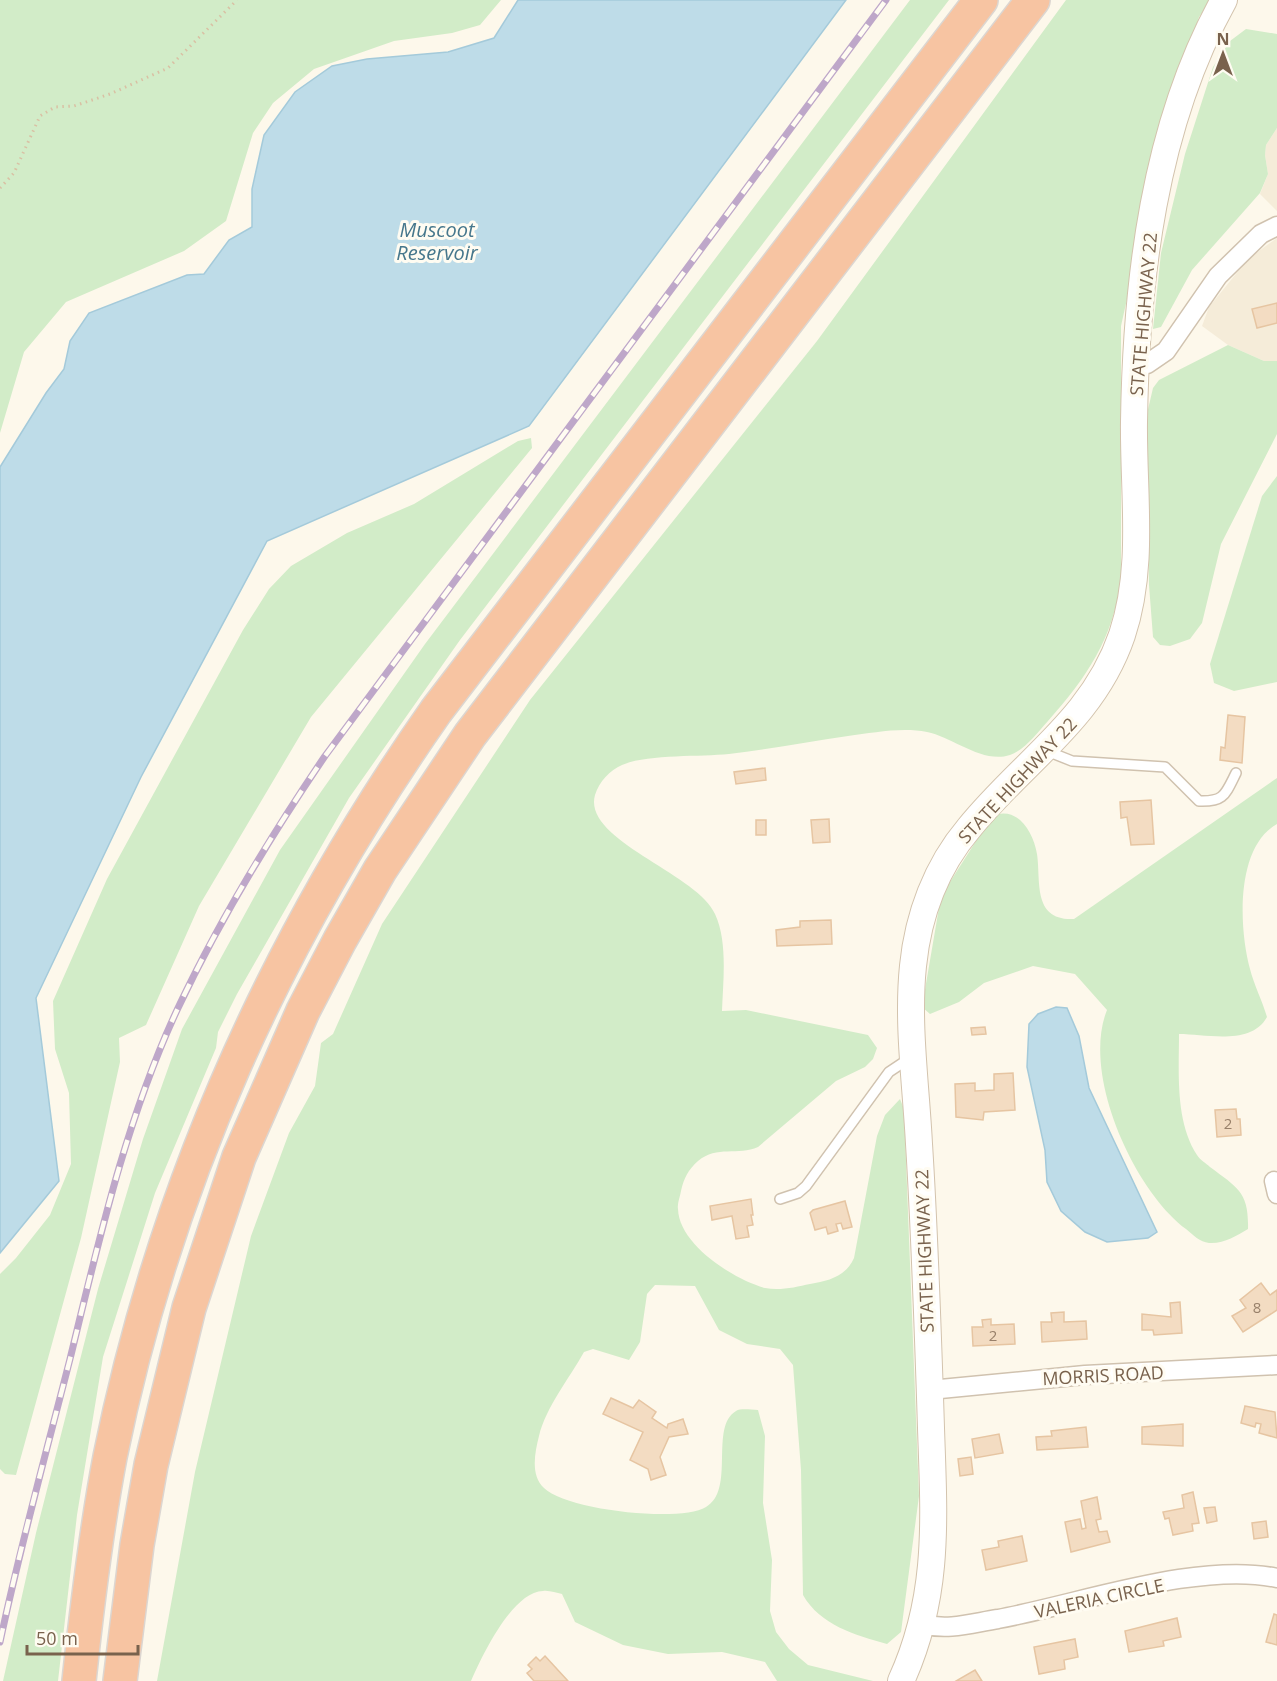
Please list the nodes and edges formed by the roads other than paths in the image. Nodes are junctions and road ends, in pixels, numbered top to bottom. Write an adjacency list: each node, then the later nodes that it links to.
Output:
1 (981, 0): 14 (highway)
2 (1033, 0): 15 (highway)
3 (1224, 0): 5 (main road, STATE HIGHWAY 22)
4 (1277, 226): 5 (street)
5 (1135, 365): 6 (main road, STATE HIGHWAY 22)
6 (1045, 750): 7 (lane); 8 (main road, STATE HIGHWAY 22)
7 (1236, 773)
8 (914, 1055): 9 (lane); 11 (main road, STATE HIGHWAY 22)
9 (780, 1199)
10 (1277, 1365): 11 (street, MORRIS ROAD)
11 (930, 1390): 13 (main road, STATE HIGHWAY 22)
12 (1277, 1578): 13 (street, VALERIA CIRCLE)
13 (922, 1624): 16 (main road, STATE HIGHWAY 22)
14 (79, 1681)
15 (120, 1681)
16 (901, 1681)

